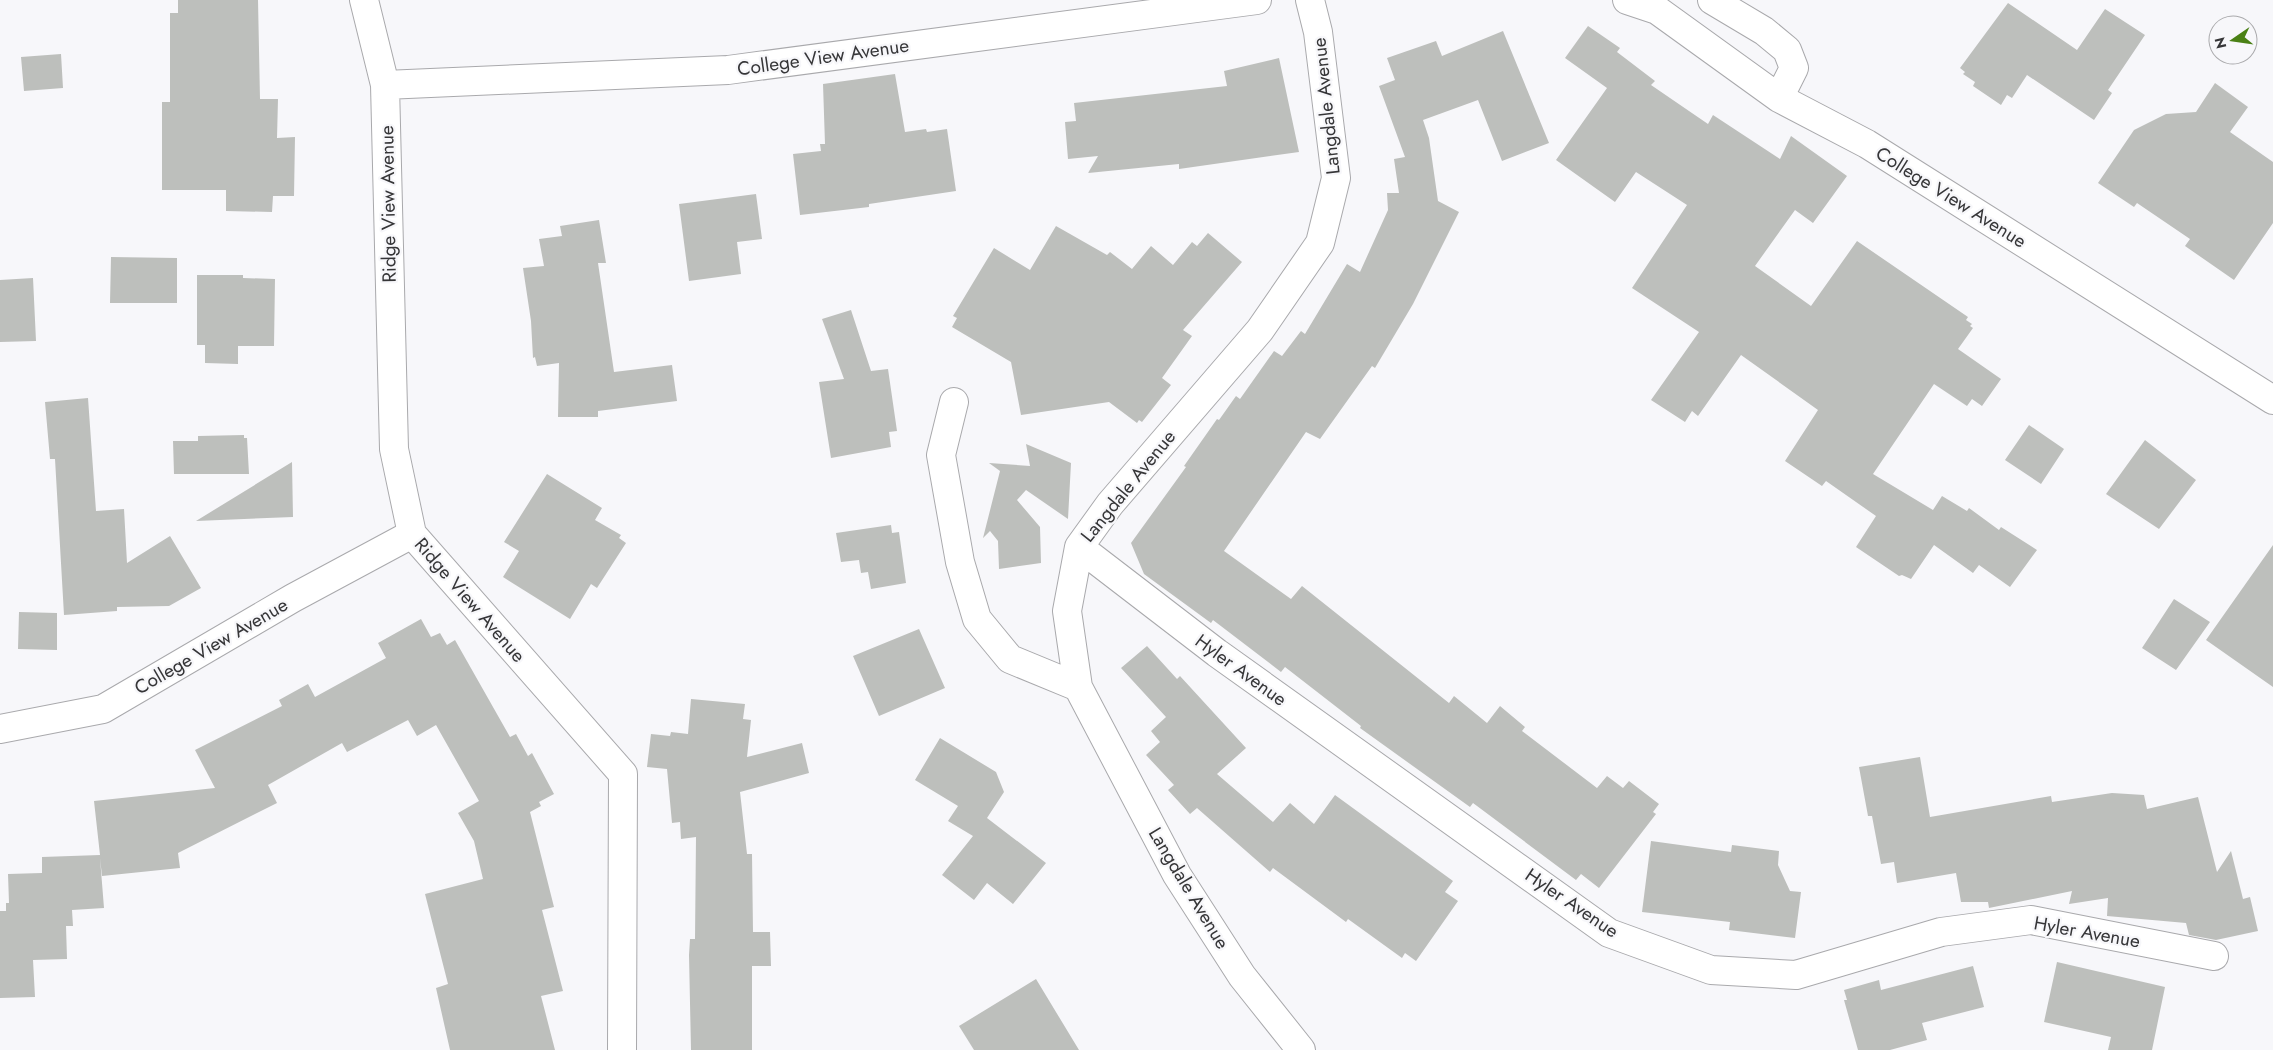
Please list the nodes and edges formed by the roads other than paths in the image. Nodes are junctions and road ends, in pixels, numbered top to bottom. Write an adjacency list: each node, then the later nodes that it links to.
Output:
1 (364, 0): 6 (street, Ridge View Avenue)
2 (1257, 0): 6 (street, College View Avenue)
3 (1310, 0): 11 (street, Langdale Avenue)
4 (1627, 0): 7 (street, College View Avenue)
5 (1712, 0): 7 (street)
6 (386, 84): 10 (street, Ridge View Avenue)
7 (1779, 98): 8 (street, College View Avenue)
8 (2273, 400)
9 (954, 402): 12 (street)
10 (412, 534): 13 (street, College View Avenue); 15 (street, Ridge View Avenue)
11 (1079, 547): 12 (street, Langdale Avenue); 14 (street, Hyler Avenue)
12 (1078, 687): 16 (street, Langdale Avenue)
13 (0, 729)
14 (2214, 956)
15 (622, 1050)
16 (1300, 1050)

